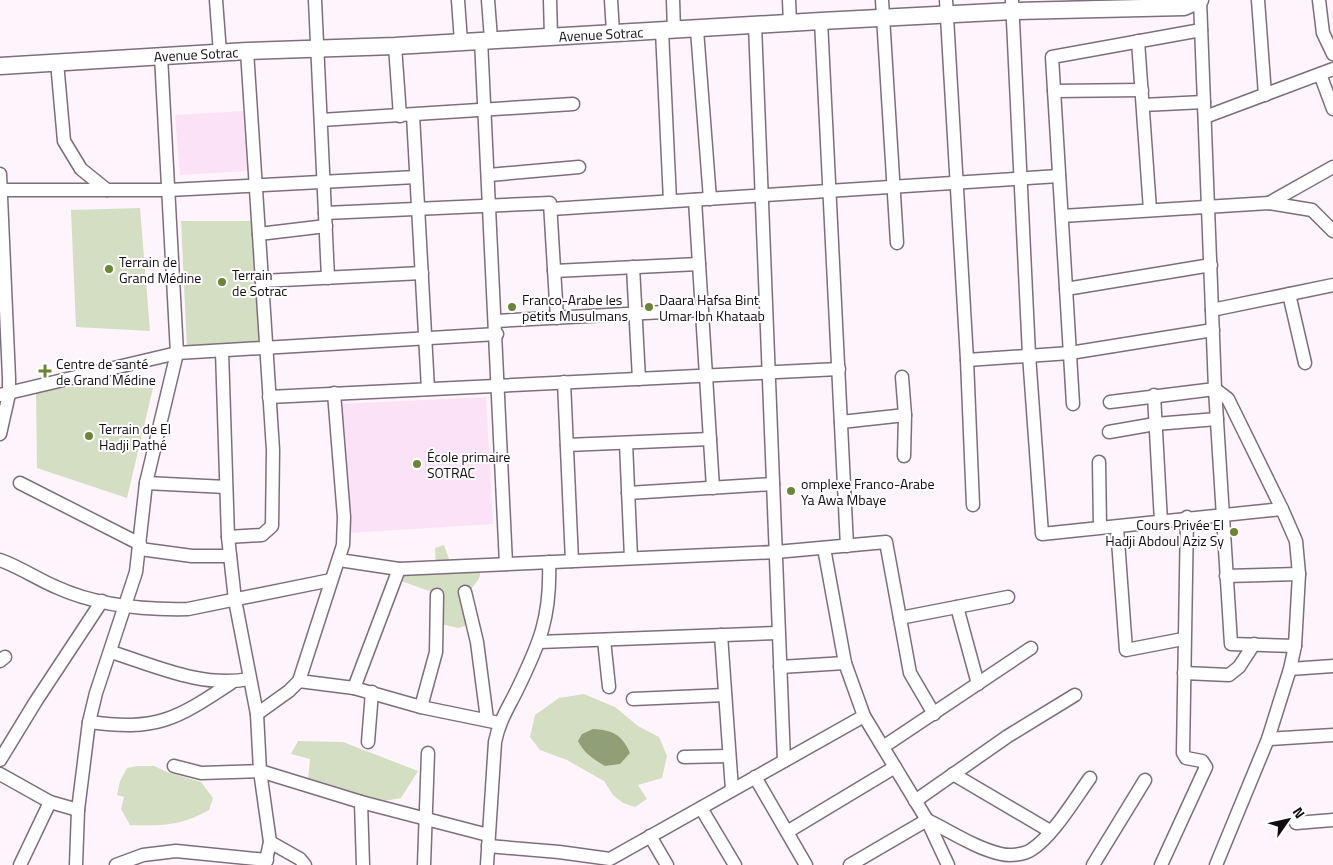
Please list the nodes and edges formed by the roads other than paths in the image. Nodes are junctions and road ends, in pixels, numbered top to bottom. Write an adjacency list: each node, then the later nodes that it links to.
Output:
1 (216, 0): 31 (street)
2 (315, 0): 29 (street)
3 (458, 0): 26 (street)
4 (488, 0): 25 (street)
5 (550, 0): 24 (street)
6 (611, 0): 23 (street)
7 (673, 0): 22 (street)
8 (789, 0): 18 (street)
9 (882, 0): 16 (street)
10 (1200, 0): 13 (street, Avenue Sotrac); 21 (street)
11 (1258, 0): 40 (street)
12 (1319, 0): 32 (street)
13 (1080, 5): 14 (street, Avenue Sotrac)
14 (1013, 6): 15 (street, Avenue Sotrac); 56 (street)
15 (947, 7): 16 (street, Avenue Sotrac); 58 (street)
16 (883, 18): 17 (street, Avenue Sotrac); 60 (street)
17 (821, 21): 18 (street, Avenue Sotrac); 64 (street)
18 (790, 23): 19 (street, Avenue Sotrac)
19 (755, 25): 20 (street, Avenue Sotrac); 65 (street)
20 (697, 30): 22 (street, Avenue Sotrac); 66 (street)
21 (1202, 30): 27 (street); 41 (street)
22 (668, 31): 23 (street, Avenue Sotrac); 68 (street)
23 (613, 32): 24 (street, Avenue Sotrac)
24 (552, 36): 25 (street, Avenue Sotrac)
25 (486, 40): 26 (street, Avenue Sotrac); 45 (street)
26 (461, 42): 28 (street, Avenue Sotrac)
27 (1138, 42): 38 (street); 39 (street)
28 (395, 46): 29 (street, Avenue Sotrac); 46 (street)
29 (319, 50): 30 (street, Avenue Sotrac); 49 (street)
30 (247, 51): 31 (street, Avenue Sotrac); 59 (street)
31 (220, 53): 33 (street, Avenue Sotrac)
32 (1333, 54)
33 (161, 56): 34 (street, Avenue Sotrac); 63 (street)
34 (57, 62): 35 (street, Avenue Sotrac); 62 (street)
35 (0, 64)
36 (1333, 69): 37 (street)
37 (1320, 74): 40 (street); 44 (street)
38 (1142, 90): 39 (street); 43 (street)
39 (1054, 91): 54 (street)
40 (1265, 95): 48 (street)
41 (1204, 102): 43 (street); 48 (street)
42 (573, 104): 45 (street)
43 (1143, 105): 74 (street)
44 (1333, 109)
45 (485, 110): 47 (street); 53 (street)
46 (400, 116): 47 (street); 49 (street)
47 (413, 116): 55 (street)
48 (1205, 117): 71 (street)
49 (321, 120): 57 (street)
50 (579, 167): 53 (street)
51 (1333, 167): 69 (street)
52 (0, 174): 61 (street)
53 (489, 175): 70 (street)
54 (1059, 176): 56 (street); 76 (street)
55 (416, 177): 57 (street); 72 (street)
56 (1022, 178): 58 (street); 103 (street)
57 (324, 182): 59 (street); 75 (street)
58 (957, 183): 60 (street); 104 (street)
59 (256, 185): 63 (street); 79 (street)
60 (893, 187): 64 (street); 80 (street)
61 (1, 190): 62 (street); 96 (street)
62 (107, 190): 63 (street)
63 (169, 190): 101 (street)
64 (829, 191): 65 (street); 106 (street)
65 (762, 195): 66 (street); 107 (street)
66 (710, 199): 67 (street)
67 (695, 200): 68 (street); 81 (street)
68 (670, 201): 73 (street)
69 (1269, 203): 71 (street); 78 (street)
70 (490, 205): 72 (street); 73 (street); 95 (street)
71 (1208, 206): 74 (street); 82 (street)
72 (418, 209): 75 (street); 85 (street)
73 (551, 209): 84 (street)
74 (1150, 210): 76 (street)
75 (325, 213): 77 (street)
76 (1062, 216): 89 (street)
77 (326, 226): 79 (street); 86 (street)
78 (1333, 231)
79 (259, 234): 87 (street)
80 (898, 242)
81 (699, 264): 83 (street); 91 (street)
82 (1211, 265): 89 (street); 92 (street)
83 (632, 267): 84 (street); 93 (street)
84 (554, 271): 94 (street)
85 (422, 273): 86 (street); 98 (street)
86 (328, 278): 87 (street)
87 (262, 281): 99 (street)
88 (1333, 286): 90 (street)
89 (1066, 289): 102 (street)
90 (1289, 294): 92 (street); 105 (street)
91 (702, 310): 93 (street); 108 (street)
92 (1212, 310): 97 (street)
93 (635, 314): 94 (street); 110 (street)
94 (557, 318): 95 (street)
95 (496, 328): 98 (street); 112 (street)
96 (3, 329): 115 (street)
97 (1213, 330): 102 (street); 114 (street)
98 (425, 338): 99 (street); 113 (street)
99 (266, 348): 100 (street); 118 (street)
100 (222, 350): 101 (street); 135 (street)
101 (176, 353): 115 (street); 133 (street)
102 (1070, 353): 103 (street); 120 (street)
103 (1029, 356): 104 (street); 143 (street)
104 (968, 360): 138 (street)
105 (1305, 363)
106 (838, 369): 107 (street); 123 (street)
107 (768, 372): 108 (street); 134 (street)
108 (706, 375): 110 (street); 127 (street)
109 (902, 377): 121 (street)
110 (639, 379): 111 (street)
111 (564, 382): 112 (street); 129 (street)
112 (499, 385): 113 (street); 156 (street)
113 (428, 389): 116 (street)
114 (1216, 389): 117 (street); 122 (street); 139 (street)
115 (4, 394): 126 (street)
116 (334, 394): 118 (street); 153 (street)
117 (1154, 395): 119 (street); 124 (street)
118 (270, 396): 145 (street)
119 (1110, 402)
120 (1073, 404)
121 (905, 415): 123 (street); 130 (street)
122 (1217, 419): 124 (street); 140 (street)
123 (841, 422): 147 (street)
124 (1155, 424): 125 (street); 142 (street)
125 (1109, 432)
126 (0, 434)
127 (710, 438): 128 (street); 136 (street)
128 (626, 443): 129 (street); 137 (street)
129 (567, 445): 154 (street)
130 (904, 456)
131 (1099, 462): 143 (street)
132 (20, 483): 146 (street)
133 (146, 484): 135 (street); 146 (street)
134 (773, 484): 136 (street); 149 (street)
135 (226, 487): 145 (street)
136 (713, 488): 137 (street)
137 (628, 493): 151 (street)
138 (973, 505)
139 (1282, 509): 140 (street); 158 (street)
140 (1222, 514): 141 (street); 159 (street)
141 (1187, 517): 142 (street); 171 (street)
142 (1161, 522): 144 (street)
143 (1100, 527): 144 (street)
144 (1117, 527): 171 (street)
145 (228, 537): 150 (street)
146 (140, 546): 150 (street); 166 (street)
147 (848, 546): 148 (street); 168 (street)
148 (824, 548): 149 (street); 178 (street)
149 (776, 552): 151 (street); 169 (street)
150 (230, 556): 164 (street)
151 (631, 558): 154 (street)
152 (0, 560): 165 (street)
153 (339, 560): 157 (street); 160 (street)
154 (572, 561): 155 (street)
155 (549, 562): 156 (street); 173 (street)
156 (506, 564): 157 (street)
157 (399, 569): 188 (street)
158 (1299, 574): 159 (street); 175 (street)
159 (1226, 576): 174 (street)
160 (331, 580): 164 (street); 184 (street)
161 (466, 592): 197 (street)
162 (437, 595): 193 (street)
163 (1008, 597): 167 (street)
164 (235, 600): 166 (street); 183 (street)
165 (102, 601): 166 (street); 206 (street)
166 (127, 605): 177 (street)
167 (957, 607): 168 (street); 186 (street)
168 (900, 618): 195 (street)
169 (778, 633): 170 (street); 180 (street)
170 (721, 636): 172 (street); 190 (street)
171 (1183, 639): 182 (street)
172 (604, 640): 173 (street); 187 (street)
173 (539, 642): 197 (street)
174 (1254, 644): 175 (street); 182 (street)
175 (1296, 646): 181 (street)
176 (1031, 648): 186 (street)
177 (111, 652): 185 (street); 198 (street)
178 (845, 663): 180 (street); 196 (street)
179 (1333, 666): 181 (street)
180 (780, 667): 207 (street)
181 (1290, 669): 200 (street)
182 (1184, 674): 246 (street)
183 (250, 679): 185 (street); 194 (street)
184 (299, 681): 188 (street); 194 (street)
185 (230, 683): 198 (street)
186 (978, 684): 195 (street)
187 (608, 687)
188 (354, 688): 189 (street)
189 (372, 692): 193 (street); 201 (street)
190 (725, 695): 192 (street); 204 (street)
191 (1075, 695): 212 (street)
192 (633, 699)
193 (421, 707): 197 (street)
194 (258, 714): 210 (street)
195 (934, 714): 202 (street)
196 (864, 716): 202 (street); 207 (street)
197 (493, 721): 229 (street)
198 (89, 722): 221 (street)
199 (1333, 735): 200 (street)
200 (1268, 739): 247 (street)
201 (368, 742)
202 (883, 748): 209 (street)
203 (428, 753): 222 (street)
204 (729, 756): 205 (street); 216 (street)
205 (684, 757)
206 (0, 760)
207 (784, 761): 213 (street)
208 (174, 766): 210 (street)
209 (895, 767): 217 (street); 227 (street)
210 (260, 771): 219 (street); 230 (street)
211 (0, 774): 218 (street)
212 (953, 774): 217 (street); 226 (street)
213 (755, 777): 216 (street); 227 (street)
214 (1090, 778): 226 (street)
215 (1145, 780): 245 (street)
216 (732, 790): 220 (street)
217 (915, 801): 223 (street)
218 (50, 802): 221 (street); 234 (street)
219 (361, 802): 222 (street); 237 (street)
220 (701, 808): 228 (street); 241 (street)
221 (78, 810): 235 (street)
222 (425, 819): 229 (street); 238 (street)
223 (927, 820): 226 (street); 243 (street); 244 (street)
224 (1333, 820): 225 (street)
225 (1296, 823)
226 (1050, 831)
227 (787, 832): 242 (street)
228 (650, 836): 232 (street); 240 (street)
229 (488, 840): 232 (street); 239 (street)
230 (270, 842): 231 (street); 236 (street)
231 (266, 862): 233 (street)
232 (610, 862)
233 (123, 864)
234 (20, 865)
235 (76, 865)
236 (305, 865)
237 (363, 865)
238 (424, 865)
239 (487, 865)
240 (667, 865)
241 (735, 865)
242 (806, 865)
243 (850, 865)
244 (948, 865)
245 (1094, 865)
246 (1161, 865)
247 (1216, 865)

